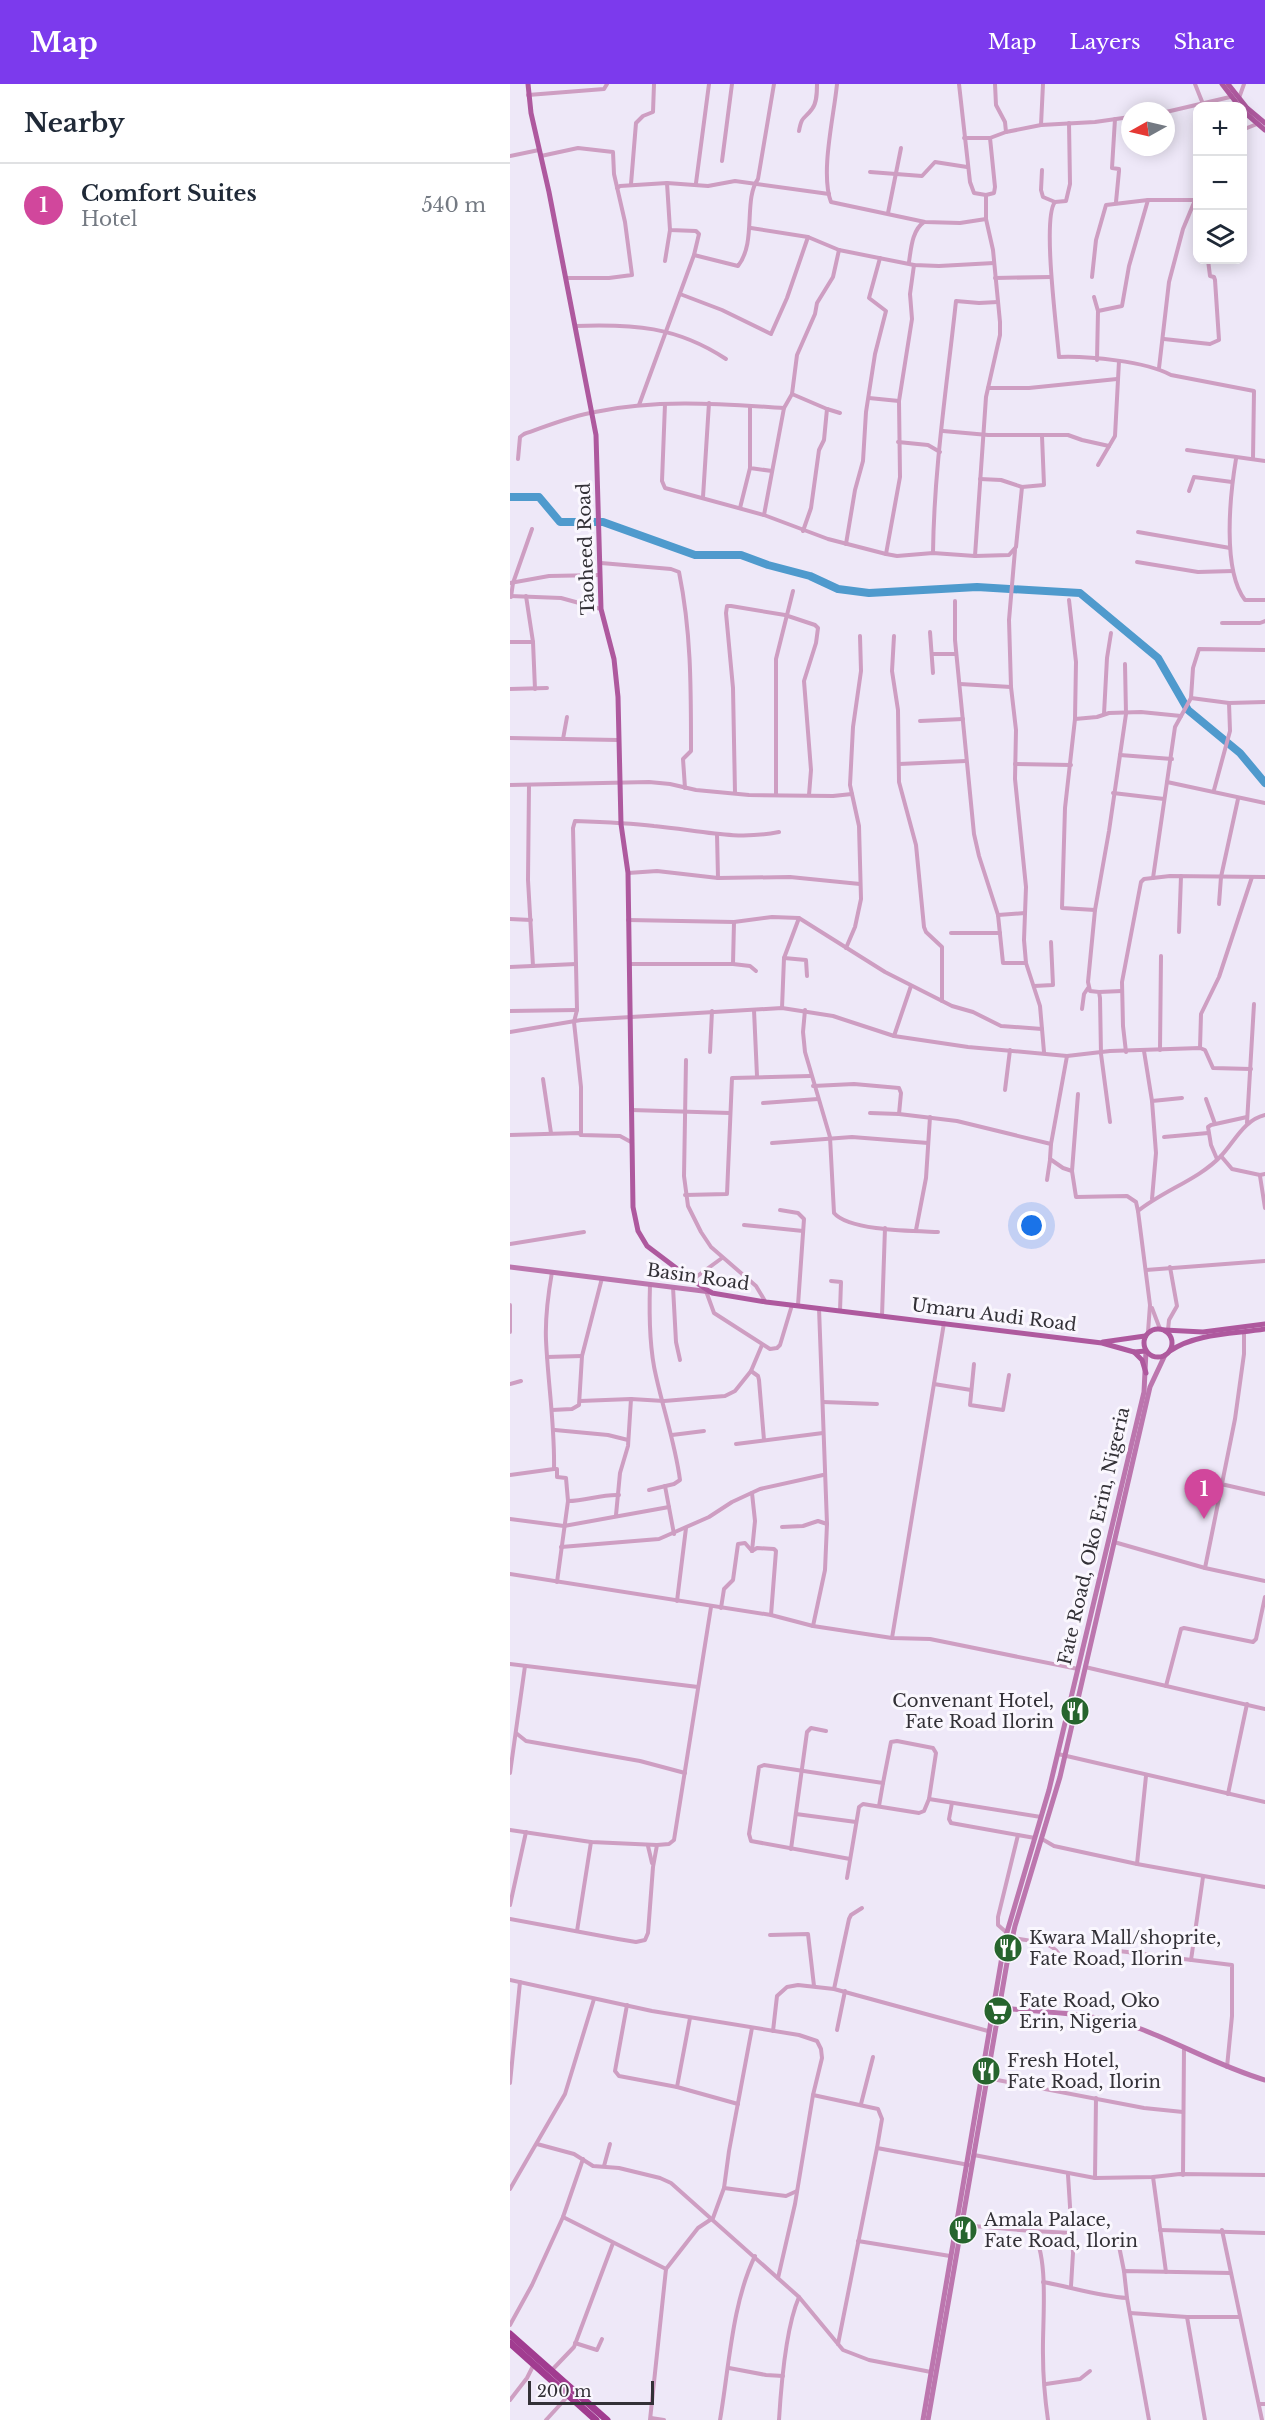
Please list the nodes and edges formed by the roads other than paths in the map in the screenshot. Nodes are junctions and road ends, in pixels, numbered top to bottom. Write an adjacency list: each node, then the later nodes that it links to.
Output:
1 (528, 84): 16 (main road, Taoheed Road)
2 (607, 84): 16 (street)
3 (654, 84): 47 (street)
4 (709, 84): 46 (street)
5 (732, 84): 40 (street)
6 (774, 84): 48 (street)
7 (817, 84): 33 (street)
8 (837, 84): 50 (street)
9 (959, 84): 35 (street)
10 (995, 84): 34 (street)
11 (1043, 84): 30 (street)
12 (1195, 84): 19 (street)
13 (1222, 84): 17 (main road)
14 (1228, 84): 18 (main road)
15 (1244, 84): 18 (street)
16 (528, 94): 38 (main road, Taoheed Road)
17 (1230, 97): 20 (street); 21 (main road)
18 (1239, 98): 28 (main road)
19 (1202, 102)
20 (1211, 102)
21 (1235, 102)
22 (1193, 106): 23 (street)
23 (1175, 110)
24 (1247, 115): 29 (main road)
25 (1121, 118): 26 (street)
26 (1115, 119): 27 (street); 55 (street)
27 (1069, 123): 30 (street); 54 (street)
28 (1265, 123)
29 (1257, 124): 31 (street); 32 (main road)
30 (1041, 125): 34 (street)
31 (1247, 128)
32 (1265, 130)
33 (799, 131)
34 (1006, 132): 36 (street)
35 (964, 138): 36 (street); 41 (street)
36 (990, 138): 51 (street)
37 (901, 148): 44 (street)
38 (541, 153): 39 (street); 49 (street); 71 (main road, Taoheed Road)
39 (510, 156)
40 (722, 161)
41 (967, 167): 44 (street); 51 (street)
42 (1042, 170): 54 (street)
43 (870, 172): 44 (street)
44 (896, 173): 57 (street)
45 (667, 183): 46 (street); 47 (street); 61 (street)
46 (696, 183): 48 (street)
47 (631, 184): 49 (street)
48 (755, 184): 50 (street); 60 (street)
49 (616, 189): 71 (street)
50 (829, 194): 57 (street)
51 (986, 195): 58 (street)
52 (1148, 200): 53 (street); 55 (street); 78 (street)
53 (1193, 200)
54 (1055, 202): 73 (street)
55 (1116, 202): 74 (street)
56 (1193, 205): 81 (street)
57 (888, 213): 59 (street)
58 (986, 219): 59 (street); 68 (street)
59 (925, 222): 67 (street)
60 (751, 228): 62 (street); 64 (street)
61 (670, 230): 64 (street); 66 (street)
62 (808, 237): 63 (street); 75 (street)
63 (839, 250): 65 (street); 88 (street)
64 (694, 255): 75 (street)
65 (880, 258): 67 (street); 89 (street)
66 (665, 261)
67 (909, 262): 70 (street)
68 (994, 262): 70 (street); 72 (street)
69 (1208, 264): 81 (street)
70 (914, 265): 90 (street)
71 (565, 278): 79 (main road, Taoheed Road)
72 (995, 278): 73 (street); 77 (street)
73 (1051, 278): 83 (street)
74 (1092, 278)
75 (680, 294): 80 (street)
76 (1094, 297): 78 (street)
77 (998, 302): 87 (street); 99 (street)
78 (1098, 311): 83 (street)
79 (575, 326): 80 (street); 97 (main road, Taoheed Road)
80 (665, 331): 82 (street); 93 (street)
81 (1164, 339): 85 (street)
82 (726, 359)
83 (1097, 360): 84 (street)
84 (1119, 361): 85 (street); 86 (street)
85 (1160, 368): 110 (street)
86 (1117, 379): 87 (street); 105 (street)
87 (988, 388): 100 (street)
88 (792, 393): 95 (street); 96 (street)
89 (868, 399): 90 (street); 125 (street)
90 (899, 401): 103 (street)
91 (708, 403): 92 (street); 94 (street); 119 (street)
92 (665, 404): 93 (street); 119 (street)
93 (639, 405): 97 (street)
94 (750, 406): 95 (street); 113 (street)
95 (784, 408): 114 (street)
96 (827, 409): 98 (street); 123 (street)
97 (593, 412): 108 (street); 132 (main road, Taoheed Road)
98 (840, 413)
99 (942, 431): 100 (street); 102 (street)
100 (982, 435): 101 (street); 115 (street)
101 (1042, 435): 105 (street); 117 (street)
102 (940, 440): 104 (street); 107 (street)
103 (898, 442): 104 (street); 129 (street)
104 (928, 445): 107 (street)
105 (1109, 446): 112 (street)
106 (1187, 450): 109 (street)
107 (940, 452): 128 (street)
108 (518, 459)
109 (1236, 459): 110 (street); 116 (street)
110 (1253, 459): 111 (street)
111 (1265, 461)
112 (1098, 465)
113 (750, 468): 114 (street); 120 (street)
114 (772, 471): 121 (street)
115 (980, 479): 117 (street); 130 (street)
116 (1232, 482): 118 (street); 126 (street)
117 (1022, 487): 127 (street)
118 (1189, 490)
119 (704, 498): 120 (street)
120 (740, 508): 121 (street)
121 (764, 515): 123 (street)
122 (531, 530): 135 (street)
123 (803, 531): 125 (street)
124 (1138, 532): 126 (street)
125 (846, 544): 129 (street)
126 (1230, 548): 133 (street)
127 (1016, 550): 130 (street); 158 (street)
128 (933, 553): 129 (street); 130 (street)
129 (886, 554)
130 (975, 556)
131 (1137, 562): 133 (street)
132 (601, 563): 134 (main road, Taoheed Road); 185 (street)
133 (1233, 572): 140 (street)
134 (601, 575): 135 (street); 142 (main road, Taoheed Road)
135 (512, 583): 137 (street)
136 (793, 591): 143 (street)
137 (511, 596): 138 (street)
138 (526, 596): 142 (street); 151 (street)
139 (1069, 600): 170 (street)
140 (1265, 600)
141 (955, 601): 154 (street)
142 (601, 609): 174 (main road, Taoheed Road)
143 (785, 615): 187 (street); 189 (street); 191 (street)
144 (1265, 621): 145 (street)
145 (1222, 623)
146 (930, 632): 153 (street)
147 (1111, 633): 165 (street)
148 (860, 636): 190 (street)
149 (894, 636): 178 (street)
150 (510, 642): 151 (street)
151 (532, 642): 161 (street)
152 (1265, 650): 162 (street)
153 (933, 654): 154 (street); 156 (street)
154 (957, 654): 157 (street)
155 (1125, 663): 166 (street)
156 (933, 673)
157 (960, 684): 158 (street); 169 (street)
158 (1011, 687): 179 (street)
159 (548, 688): 161 (street)
160 (510, 689): 161 (street)
161 (535, 689)
162 (1191, 698): 164 (street); 167 (street)
163 (1265, 702): 164 (street)
164 (1229, 703): 186 (street)
165 (1104, 714): 166 (street); 170 (street)
166 (1126, 714): 167 (street); 175 (street)
167 (1181, 716): 176 (street)
168 (567, 717): 173 (street)
169 (963, 719): 171 (street); 177 (street)
170 (1075, 719): 180 (street)
171 (920, 721)
172 (510, 738): 173 (street)
173 (563, 739): 174 (street)
174 (618, 740): 181 (main road, Taoheed Road)
175 (1120, 755): 176 (street); 188 (street)
176 (1172, 759): 182 (street)
177 (966, 761): 178 (street); 209 (street)
178 (899, 764): 235 (street)
179 (1015, 764): 180 (street); 208 (street)
180 (1071, 765): 207 (street)
181 (619, 782): 184 (street); 185 (street); 195 (main road, Taoheed Road)
182 (1167, 782): 186 (street); 192 (street)
183 (510, 785): 184 (street)
184 (529, 785): 212 (street)
185 (685, 788): 187 (street)
186 (1214, 790): 193 (street)
187 (735, 793): 189 (street)
188 (1113, 793): 192 (street); 207 (street)
189 (776, 794): 191 (street)
190 (852, 794): 191 (street); 205 (street)
191 (809, 795)
192 (1164, 799): 204 (street)
193 (1238, 799): 194 (street); 200 (street)
194 (1265, 803)
195 (621, 824): 197 (street); 198 (main road, Taoheed Road); 223 (street)
196 (779, 832): 197 (street)
197 (717, 834): 203 (street)
198 (628, 873): 203 (street); 213 (main road, Taoheed Road)
199 (1181, 876): 200 (street); 204 (street); 215 (street)
200 (1221, 877): 201 (street); 206 (street)
201 (1252, 877): 202 (street); 249 (street)
202 (1265, 877)
203 (718, 878): 205 (street)
204 (1153, 878): 233 (street)
205 (860, 884): 219 (street)
206 (1219, 904)
207 (1095, 910): 232 (street)
208 (1025, 913): 209 (street); 222 (street)
209 (998, 915): 217 (street)
210 (799, 918): 214 (street); 219 (street); 221 (street)
211 (510, 919): 212 (street)
212 (531, 920): 226 (street)
213 (628, 920): 214 (street); 224 (main road, Taoheed Road)
214 (734, 922): 225 (street)
215 (1179, 932)
216 (951, 933): 217 (street)
217 (1000, 933): 222 (street)
218 (1051, 942): 231 (street)
219 (846, 948): 230 (street)
220 (1161, 956): 251 (street)
221 (784, 958): 229 (street); 237 (street)
222 (1026, 963): 231 (street)
223 (576, 964): 226 (street); 239 (street)
224 (628, 964): 225 (street); 244 (main road, Taoheed Road)
225 (734, 964): 228 (street)
226 (533, 966): 227 (street)
227 (510, 967)
228 (756, 971)
229 (807, 976)
230 (910, 986): 235 (street); 248 (street)
231 (1034, 987): 246 (street)
232 (1089, 988): 234 (street); 238 (street)
233 (1122, 991): 234 (street); 255 (street)
234 (1099, 992): 256 (street)
235 (942, 1001): 246 (street)
236 (1254, 1004): 259 (street)
237 (782, 1008): 240 (street); 241 (street)
238 (1082, 1009)
239 (577, 1010): 242 (street); 245 (street)
240 (754, 1010): 243 (street); 260 (street)
241 (805, 1010): 248 (street); 261 (street)
242 (510, 1011)
243 (712, 1011): 244 (street); 253 (street)
244 (629, 1017): 245 (street); 271 (main road, Taoheed Road)
245 (574, 1022): 247 (street); 285 (street)
246 (1042, 1029): 254 (street)
247 (510, 1032)
248 (894, 1036): 250 (street)
249 (1200, 1048): 251 (street); 259 (street)
250 (1010, 1050): 254 (street); 264 (street)
251 (1160, 1050): 252 (street)
252 (1144, 1051): 255 (street); 269 (street)
253 (710, 1052)
254 (1044, 1052): 257 (street)
255 (1126, 1052): 256 (street)
256 (1101, 1054): 257 (street); 279 (street)
257 (1067, 1056): 291 (street)
258 (686, 1060): 272 (street)
259 (1251, 1069): 278 (street)
260 (757, 1076): 261 (street); 273 (street)
261 (810, 1076): 263 (street)
262 (543, 1079): 282 (street)
263 (813, 1086): 267 (street); 275 (street)
264 (1005, 1090)
265 (1078, 1094): 294 (street)
266 (1182, 1098): 269 (street)
267 (818, 1099): 270 (street); 286 (street)
268 (1206, 1099): 280 (street)
269 (1152, 1101): 298 (street)
270 (763, 1103)
271 (630, 1110): 272 (street); 288 (main road, Taoheed Road)
272 (684, 1111): 273 (street); 297 (street)
273 (729, 1113): 297 (street)
274 (870, 1113): 275 (street)
275 (899, 1114): 277 (street)
276 (1265, 1115): 281 (street)
277 (930, 1117): 290 (street); 291 (street)
278 (1247, 1117): 280 (street); 281 (street)
279 (1110, 1122)
280 (1215, 1124): 283 (street)
281 (1247, 1124): 292 (street)
282 (551, 1133): 284 (street); 285 (street)
283 (1208, 1133): 287 (street); 292 (street)
284 (510, 1135)
285 (581, 1135): 288 (street)
286 (830, 1137): 289 (street); 290 (street); 303 (street)
287 (1164, 1137)
288 (631, 1142): 316 (main road, Taoheed Road)
289 (772, 1143)
290 (928, 1143): 304 (street)
291 (1051, 1144): 293 (street)
292 (1219, 1157): 295 (street); 298 (street)
293 (1050, 1159): 294 (street); 296 (street)
294 (1072, 1171): 301 (street)
295 (1263, 1175): 299 (street)
296 (1047, 1180)
297 (686, 1195): 309 (street)
298 (1152, 1199): 301 (street)
299 (1265, 1208)
300 (780, 1210): 305 (street)
301 (1138, 1211): 313 (street)
302 (744, 1225): 305 (street)
303 (885, 1228): 304 (street); 327 (street)
304 (916, 1230): 307 (street)
305 (803, 1231): 323 (street)
306 (584, 1232): 308 (street)
307 (938, 1232)
308 (510, 1244)
309 (722, 1258): 316 (street); 321 (street)
310 (1265, 1261): 312 (street)
311 (510, 1266): 314 (street, Basin Road)
312 (1170, 1267): 313 (street); 331 (street)
313 (1146, 1270): 324 (street)
314 (552, 1271): 315 (street, Basin Road); 341 (street)
315 (602, 1278): 318 (street, Basin Road); 340 (street)
316 (692, 1280): 320 (main road, Taoheed Road)
317 (831, 1281): 326 (street)
318 (650, 1285): 319 (street, Basin Road); 353 (street)
319 (673, 1287): 320 (street, Basin Road); 342 (street)
320 (709, 1292): 321 (main road, Basin Road); 336 (street)
321 (766, 1302): 323 (main road, Basin Road)
322 (510, 1305): 332 (street)
323 (795, 1305): 325 (main road, Basin Road); 336 (street)
324 (1150, 1305): 331 (street); 334 (street)
325 (819, 1308): 326 (main road, Basin Road); 354 (street)
326 (840, 1311): 327 (main road, Basin Road)
327 (882, 1316): 328 (main road, Umaru Audi Road)
328 (944, 1323): 335 (main road, Umaru Audi Road); 349 (street)
329 (1265, 1324): 331 (main road)
330 (1265, 1329): 333 (main road)
331 (1164, 1330): 334 (main road); 339 (main road)
332 (510, 1332)
333 (1244, 1332): 339 (main road); 367 (street)
334 (1147, 1334): 335 (main road); 337 (main road)
335 (1102, 1343): 338 (main road)
336 (762, 1345): 344 (street)
337 (1146, 1351): 338 (main road); 339 (main road); 345 (street, Fate Road, Oko Erin, Nigeria)
338 (1134, 1352): 345 (main road)
339 (1168, 1353): 382 (street, Fate Road, Oko Erin, Nigeria)
340 (582, 1356): 341 (street); 352 (street)
341 (547, 1357): 356 (street)
342 (680, 1360)
343 (974, 1364): 350 (street)
344 (751, 1371): 353 (street); 362 (street)
345 (1146, 1372): 399 (street, Fate Road, Oko Erin, Nigeria)
346 (1009, 1375): 350 (street)
347 (521, 1381): 348 (street)
348 (510, 1384)
349 (934, 1384): 350 (street); 395 (street)
350 (971, 1390)
351 (631, 1399): 352 (street); 353 (street); 361 (street)
352 (580, 1401): 356 (street)
353 (664, 1401): 360 (street)
354 (823, 1402): 355 (street); 359 (street)
355 (877, 1404)
356 (552, 1410): 357 (street)
357 (555, 1430): 361 (street); 364 (street)
358 (704, 1431): 360 (street)
359 (823, 1433): 362 (street); 366 (street)
360 (672, 1435): 368 (street)
361 (628, 1440): 372 (street)
362 (765, 1440): 363 (street)
363 (736, 1444)
364 (554, 1469): 365 (street); 373 (street)
365 (510, 1474)
366 (823, 1475): 370 (street); 377 (street)
367 (1221, 1484): 371 (street); 385 (street)
368 (665, 1486): 369 (street); 374 (street)
369 (649, 1490)
370 (752, 1493): 380 (street); 384 (street)
371 (1265, 1494)
372 (619, 1495): 373 (street); 375 (street)
373 (568, 1501): 378 (street)
374 (669, 1507): 375 (street); 381 (street)
375 (616, 1515): 378 (street)
376 (510, 1519): 378 (street)
377 (826, 1524): 379 (street); 394 (street)
378 (564, 1526): 383 (street)
379 (782, 1527)
380 (686, 1528): 381 (street); 390 (street)
381 (674, 1534): 383 (street)
382 (1113, 1542): 385 (street); 398 (street, Fate Road, Oko Erin, Nigeria)
383 (561, 1547): 388 (street)
384 (752, 1551): 392 (street); 393 (street)
385 (1204, 1568): 387 (street)
386 (510, 1574): 388 (street)
387 (1265, 1581)
388 (558, 1582): 390 (street)
389 (1265, 1597): 400 (street)
390 (676, 1601): 391 (street)
391 (711, 1607): 392 (street); 401 (street)
392 (721, 1608): 393 (street)
393 (771, 1615): 394 (street)
394 (813, 1626): 395 (street)
395 (892, 1638): 399 (street)
396 (510, 1664): 397 (street)
397 (525, 1666): 401 (street); 405 (street)
398 (1085, 1667): 400 (street); 409 (street, Fate Road, Oko Erin, Nigeria)
399 (1078, 1669): 408 (street, Fate Road, Oko Erin, Nigeria)
400 (1166, 1686): 402 (street)
401 (698, 1687): 412 (street)
402 (1247, 1704): 403 (street); 415 (street)
403 (1265, 1708)
404 (826, 1731): 410 (street)
405 (516, 1734): 406 (street); 407 (street)
406 (526, 1741): 407 (street); 412 (street)
407 (515, 1745): 411 (street)
408 (1058, 1754): 409 (street); 421 (street, Fate Road, Oko Erin, Nigeria)
409 (1065, 1755): 413 (street); 426 (street, Fate Road, Oko Erin, Nigeria)
410 (802, 1771): 414 (street); 420 (street); 430 (street)
411 (510, 1773)
412 (685, 1773): 428 (street)
413 (1146, 1776): 415 (street); 432 (street)
414 (883, 1783): 416 (street); 419 (street)
415 (1228, 1794): 417 (street)
416 (928, 1800): 418 (street); 419 (street)
417 (1265, 1802)
418 (952, 1803): 421 (street); 425 (street)
419 (879, 1806): 422 (street)
420 (796, 1814): 422 (street); 430 (street)
421 (1042, 1817): 426 (street, Fate Road, Oko Erin, Nigeria)
422 (856, 1822): 431 (street)
423 (510, 1830): 424 (street)
424 (526, 1832): 427 (street); 437 (street)
425 (1018, 1835): 426 (street); 441 (street)
426 (1038, 1839): 432 (street); 441 (street, Fate Road, Oko Erin, Nigeria); 443 (street, Fate Road, Oko Erin, Nigeria)
427 (591, 1842): 429 (street); 440 (street)
428 (657, 1845): 429 (street); 433 (street)
429 (648, 1846): 433 (street)
430 (791, 1849): 431 (street)
431 (850, 1859): 435 (street)
432 (1137, 1864): 434 (street)
433 (653, 1867): 440 (street)
434 (1203, 1877): 436 (street); 446 (street)
435 (847, 1878)
436 (1265, 1887)
437 (510, 1905)
438 (862, 1908): 450 (street)
439 (510, 1919): 440 (street)
440 (578, 1931)
441 (1006, 1932): 459 (street, Fate Road, Oko Erin, Nigeria)
442 (770, 1935): 449 (street)
443 (1012, 1938): 445 (street); 454 (street, Fate Road, Oko Erin, Nigeria)
444 (1119, 1951): 446 (street)
445 (1059, 1954)
446 (1191, 1960): 463 (street)
447 (510, 1980): 448 (street)
448 (520, 1982): 452 (street); 461 (street)
449 (814, 1986): 450 (street); 458 (street)
450 (834, 1989): 451 (street)
451 (845, 1991): 457 (street); 459 (street)
452 (594, 1999): 453 (street); 473 (street)
453 (627, 2006): 455 (street); 467 (street)
454 (999, 2007): 460 (street); 464 (street, Fate Road, Oko Erin, Nigeria)
455 (690, 2018): 456 (street); 467 (street)
456 (752, 2028): 458 (street); 470 (street)
457 (837, 2030)
458 (773, 2031): 468 (street)
459 (988, 2031): 478 (street, Fate Road, Oko Erin, Nigeria)
460 (1184, 2048): 463 (street); 472 (street)
461 (512, 2049): 466 (street)
462 (873, 2057): 471 (street)
463 (1227, 2068): 465 (street)
464 (987, 2078): 469 (street); 476 (street, Fate Road, Oko Erin, Nigeria)
465 (1265, 2080)
466 (510, 2082)
467 (677, 2086): 470 (street)
468 (813, 2095): 471 (street); 489 (street)
469 (1096, 2098): 472 (street); 485 (street)
470 (738, 2104): 487 (street)
471 (861, 2104): 475 (street)
472 (1183, 2112): 483 (street)
473 (537, 2144): 477 (street); 488 (street)
474 (610, 2144): 480 (street)
475 (877, 2148): 478 (street); 500 (street)
476 (974, 2155): 478 (street, Fate Road, Oko Erin, Nigeria); 482 (street)
477 (583, 2159): 479 (street); 481 (street)
478 (969, 2165): 494 (street, Fate Road, Oko Erin, Nigeria); 504 (street, Fate Road, Oko Erin, Nigeria)
479 (592, 2166): 480 (street); 481 (street)
480 (604, 2166): 493 (street)
481 (581, 2169): 492 (street)
482 (1068, 2175): 485 (street); 498 (street)
483 (1183, 2175): 484 (street); 486 (street)
484 (1265, 2175)
485 (1095, 2178): 486 (street)
486 (1153, 2178): 495 (street)
487 (724, 2188): 490 (street); 493 (street)
488 (510, 2189)
489 (796, 2191): 490 (street); 491 (street)
490 (786, 2196): 491 (street)
491 (795, 2204): 509 (street)
492 (563, 2217): 502 (street); 519 (street)
493 (713, 2218): 503 (street); 505 (street)
494 (961, 2225): 497 (street); 544 (street, Fate Road, Oko Erin, Nigeria)
495 (1160, 2230): 496 (street); 507 (street)
496 (1222, 2230): 499 (street); 508 (street)
497 (1032, 2231): 498 (street); 510 (street)
498 (1071, 2233): 511 (street)
499 (1265, 2233)
500 (858, 2241): 504 (street); 524 (street)
501 (1118, 2241): 506 (street)
502 (613, 2243): 505 (street); 523 (street)
503 (755, 2256): 509 (street); 526 (street)
504 (950, 2256): 529 (street, Fate Road, Oko Erin, Nigeria)
505 (666, 2269): 536 (street)
506 (1124, 2271): 507 (street); 513 (street)
507 (1166, 2272): 508 (street)
508 (1230, 2273): 518 (street)
509 (778, 2278): 512 (street)
510 (1043, 2282): 511 (street); 531 (street)
511 (1071, 2286): 513 (street)
512 (799, 2297): 514 (street); 515 (street)
513 (1127, 2298): 516 (street)
514 (804, 2303): 515 (street); 524 (street)
515 (796, 2304): 530 (street)
516 (1130, 2313): 517 (street); 546 (street)
517 (1187, 2317): 518 (street); 547 (street)
518 (1240, 2317): 534 (street)
519 (510, 2325)
520 (510, 2334): 527 (highway)
521 (602, 2338): 523 (street)
522 (510, 2343): 525 (highway)
523 (575, 2343): 527 (street)
524 (838, 2345): 529 (street)
525 (534, 2364): 532 (highway); 533 (street)
526 (729, 2368): 530 (street); 541 (street)
527 (551, 2371): 539 (highway)
528 (1090, 2371): 531 (street)
529 (931, 2372): 543 (street, Fate Road, Oko Erin, Nigeria)
530 (783, 2376): 542 (street)
531 (1046, 2384): 545 (street)
532 (568, 2395): 537 (street); 538 (highway)
533 (510, 2400)
534 (1259, 2404): 535 (street); 548 (street)
535 (1265, 2404)
536 (650, 2419): 540 (street)
537 (546, 2420)
538 (596, 2420)
539 (608, 2420)
540 (664, 2420)
541 (720, 2420)
542 (779, 2420)
543 (923, 2420)
544 (928, 2420)
545 (1048, 2420)
546 (1149, 2420)
547 (1205, 2420)
548 (1262, 2420)

